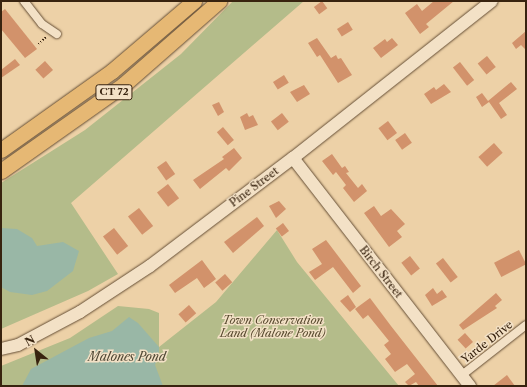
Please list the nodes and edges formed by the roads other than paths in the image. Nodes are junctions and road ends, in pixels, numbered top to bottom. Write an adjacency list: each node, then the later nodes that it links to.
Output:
1 (24, 1): 5 (street)
2 (194, 1): 6 (highway, CT 72)
3 (219, 1): 8 (highway, CT 72)
4 (492, 1): 7 (main road, Pine Street)
5 (54, 32)
6 (1, 150)
7 (293, 158): 10 (main road, Pine Street); 11 (main road, Birch Street)
8 (1, 171)
9 (526, 325): 11 (street, Yarde Drive)
10 (1, 349)
11 (462, 376): 12 (main road, Birch Street)
12 (470, 386)

